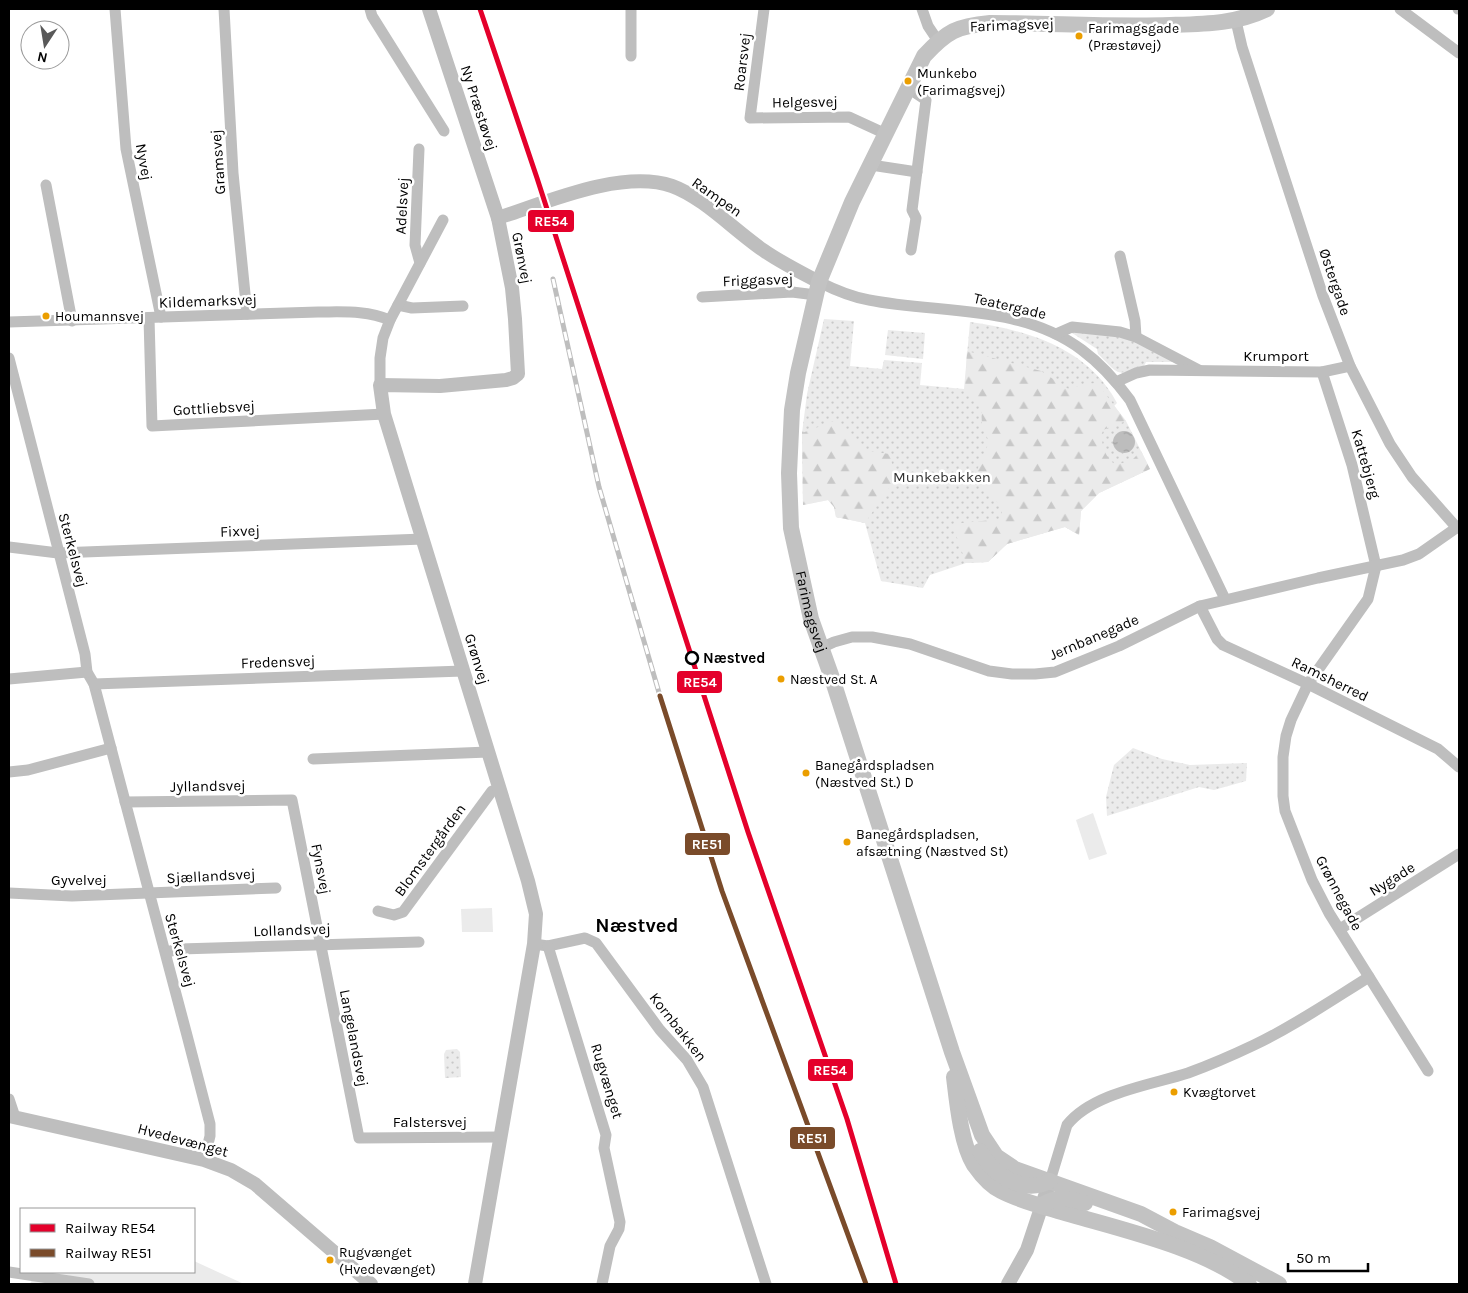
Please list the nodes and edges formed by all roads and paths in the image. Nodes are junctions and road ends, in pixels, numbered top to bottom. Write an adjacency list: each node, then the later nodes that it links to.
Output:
1 (115, 9): 32 (street, Nyvej)
2 (224, 9): 31 (street, Gramsvej)
3 (370, 9): 16 (street)
4 (429, 9): 22 (street, Ny Præstøvej)
5 (630, 9): 13 (street)
6 (764, 9): 15 (street, Roarsvej)
7 (922, 9): 11 (street)
8 (1268, 9): 10 (main road, Farimagsvej)
9 (1400, 9): 12 (street)
10 (1233, 15): 11 (main road, Farimagsvej); 39 (street, Østergade)
11 (938, 41): 14 (main road, Farimagsvej)
12 (1459, 53)
13 (631, 56)
14 (908, 88): 17 (main road, Farimagsvej); 20 (street)
15 (750, 118): 17 (street, Helgesvej)
16 (444, 131)
17 (886, 134): 19 (main road, Farimagsvej)
18 (419, 149): 26 (street, Adelsvej)
19 (871, 165): 20 (street); 27 (main road, Farimagsvej)
20 (917, 172): 24 (street)
21 (46, 185): 34 (street)
22 (502, 217): 27 (street, Rampen); 43 (street, Grønvej)
23 (443, 220): 26 (street)
24 (911, 250)
25 (1120, 256): 37 (street)
26 (420, 263): 29 (street)
27 (817, 288): 28 (street, Friggasvej); 36 (street, Teatergade); 52 (main road, Farimagsvej)
28 (702, 297)
29 (398, 305): 30 (street); 33 (street)
30 (463, 306)
31 (247, 314): 32 (street, Kildemarksvej); 33 (street, Kildemarksvej)
32 (155, 318): 34 (street, Kildemarksvej); 44 (street, Gottliebsvej)
33 (390, 320): 43 (street, Grønvej)
34 (72, 321): 35 (street, Kildemarksvej)
35 (9, 322)
36 (1056, 334): 37 (street, Krumport); 42 (street, Teatergade)
37 (1136, 336): 40 (street, Krumport)
38 (9, 358): 48 (street, Sterkelsvej)
39 (1350, 366): 41 (street, Krumport); 45 (street, Østergade)
40 (1200, 371): 41 (street, Krumport); 42 (street, Krumport)
41 (1322, 372): 49 (street, Kattebjerg)
42 (1116, 382): 50 (street, Teatergade)
43 (380, 385): 44 (street, Grønvej)
44 (384, 414): 46 (street, Grønvej)
45 (1458, 527): 49 (street, Jernbanegade)
46 (423, 539): 48 (street, Fixvej); 53 (street, Grønvej)
47 (9, 547): 48 (street, Fixvej)
48 (58, 553): 54 (street, Sterkelsvej)
49 (1376, 566): 50 (street, Jernbanegade); 57 (street, Grønnegade)
50 (1225, 599): 51 (street, Jernbanegade)
51 (1200, 606): 52 (street, Jernbanegade); 57 (street, Ramsherred)
52 (821, 648): 78 (main road, Farimagsvej)
53 (463, 670): 56 (street, Fredensvej); 59 (street, Grønvej)
54 (87, 672): 55 (street); 56 (street, Sterkelsvej)
55 (9, 680)
56 (94, 684): 58 (street, Sterkelsvej)
57 (1308, 684): 61 (street, Ramsherred); 71 (street, Grønnegade)
58 (111, 748): 62 (street); 65 (street, Sterkelsvej)
59 (488, 752): 60 (street); 63 (street, Grønvej)
60 (313, 759)
61 (1459, 767)
62 (9, 772)
63 (500, 789): 70 (street, Blomstergården); 74 (street, Grønvej)
64 (292, 800): 65 (street, Jyllandsvej); 73 (street, Fynsvej)
65 (125, 802): 69 (street, Sterkelsvej)
66 (1459, 854): 71 (street, Nygade)
67 (276, 888): 69 (street, Sjællandsvej)
68 (9, 893): 69 (street, Gyvelvej)
69 (148, 894): 76 (street, Sterkelsvej)
70 (378, 911)
71 (1340, 928): 77 (street, Grønnegade)
72 (419, 942): 73 (street, Lollandsvej)
73 (320, 944): 76 (street, Lollandsvej); 84 (street, Langelandsvej)
74 (534, 944): 75 (street, Kornbakken); 83 (street)
75 (548, 946): 93 (street, Rugvænget); 94 (street, Kornbakken)
76 (166, 952): 85 (street, Sterkelsvej)
77 (1370, 977): 79 (street, Grønnegade); 86 (street)
78 (952, 1052): 81 (main road, Farimagsvej); 86 (main road, Farimagsvej)
79 (1428, 1071)
80 (9, 1099): 82 (street)
81 (959, 1111): 86 (main road); 87 (main road, Farimagsvej)
82 (12, 1117): 85 (street, Hvedevænget)
83 (500, 1137): 84 (street, Falstersvej); 92 (street)
84 (359, 1138)
85 (204, 1160): 91 (street, Hvedevænget)
86 (1050, 1181): 87 (street); 88 (main road, Farimagsvej)
87 (1041, 1206): 88 (main road); 95 (street); 96 (main road, Farimagsvej)
88 (1175, 1232): 97 (main road, Farimagsvej)
89 (9, 1272): 90 (street)
90 (85, 1284)
91 (370, 1284)
92 (474, 1284)
93 (602, 1284)
94 (766, 1284)
95 (1008, 1284)
96 (1249, 1284)
97 (1279, 1284)

